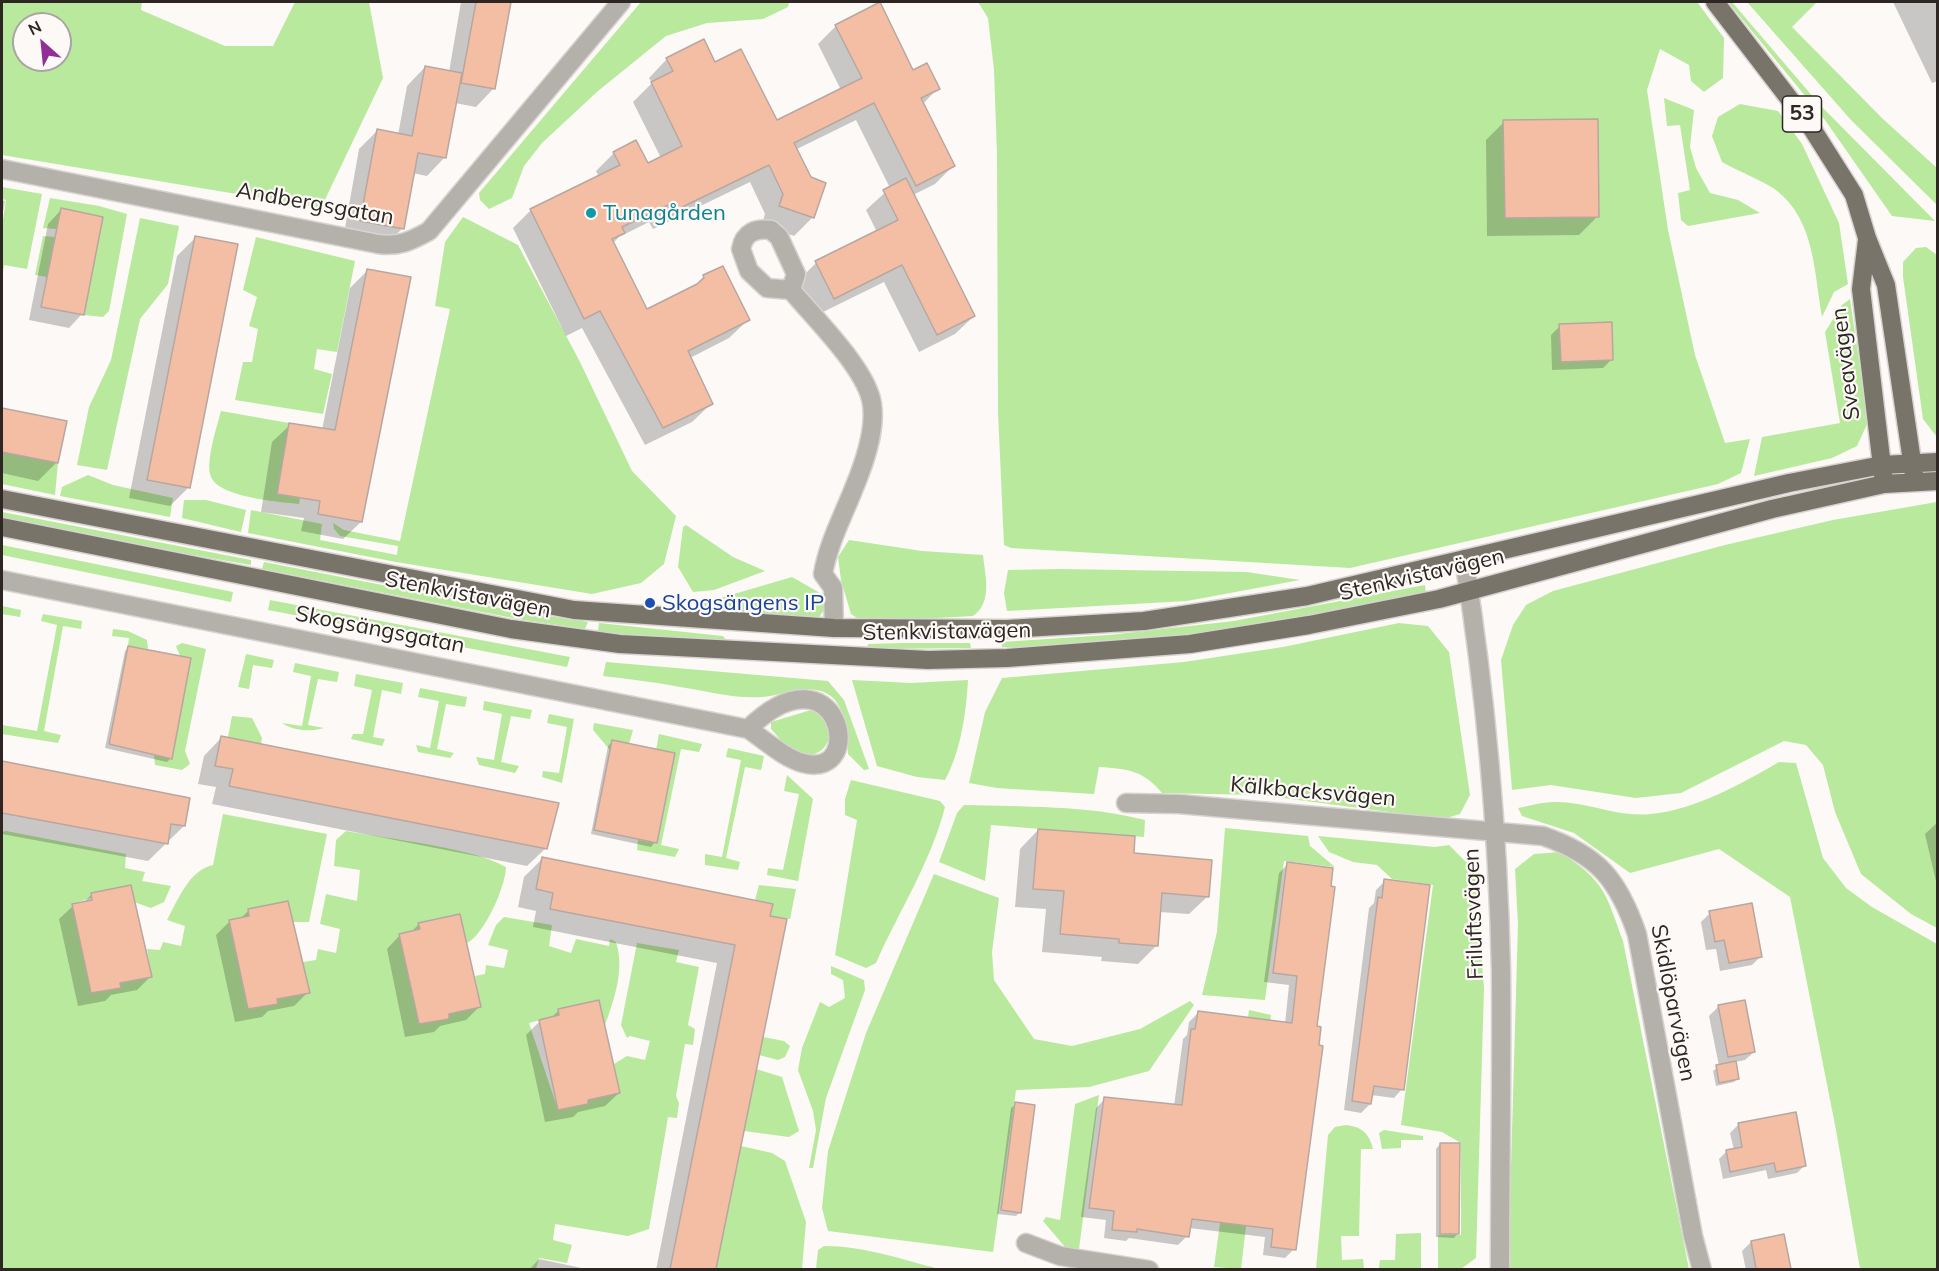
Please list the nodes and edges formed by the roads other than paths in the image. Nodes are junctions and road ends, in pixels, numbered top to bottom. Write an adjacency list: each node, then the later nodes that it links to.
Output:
1 (621, 2): 3 (street, Andbergsgatan)
2 (1715, 2): 4 (main road, Sveavägen / 53)
3 (2, 168)
4 (1867, 238): 7 (main road, Sveavägen / 53); 8 (main road, Sveavägen / 53)
5 (791, 290): 17 (street)
6 (1938, 462): 7 (main road, Stenkvistavägen)
7 (1913, 463): 8 (main road, Stenkvistavägen); 9 (main road, Sveavägen / 53)
8 (1882, 465): 11 (main road, Sveavägen / 53); 14 (main road, Stenkvistavägen)
9 (1915, 481): 10 (main road, Stenkvistavägen); 11 (main road, Stenkvistavägen)
10 (1938, 481)
11 (1884, 484): 16 (main road, Stenkvistavägen)
12 (2, 500): 17 (main road, Stenkvistavägen)
13 (2, 527): 18 (main road, Stenkvistavägen)
14 (1464, 559): 16 (street, Friluftsvägen); 17 (main road, Stenkvistavägen)
15 (2, 580): 19 (street, Skogsängsgatan)
16 (1469, 592): 18 (main road, Stenkvistavägen); 21 (street, Friluftsvägen)
17 (834, 628): 18 (main road)
18 (831, 656)
19 (748, 729): 19 (street, Skogsängsgatan)
20 (1126, 803): 21 (street, Kälkbacksvägen)
21 (1495, 833): 24 (street, Friluftsvägen); 25 (street, Skidlöparvägen)
22 (1026, 1243): 23 (street)
23 (1149, 1269)
24 (1500, 1269)
25 (1702, 1269)

